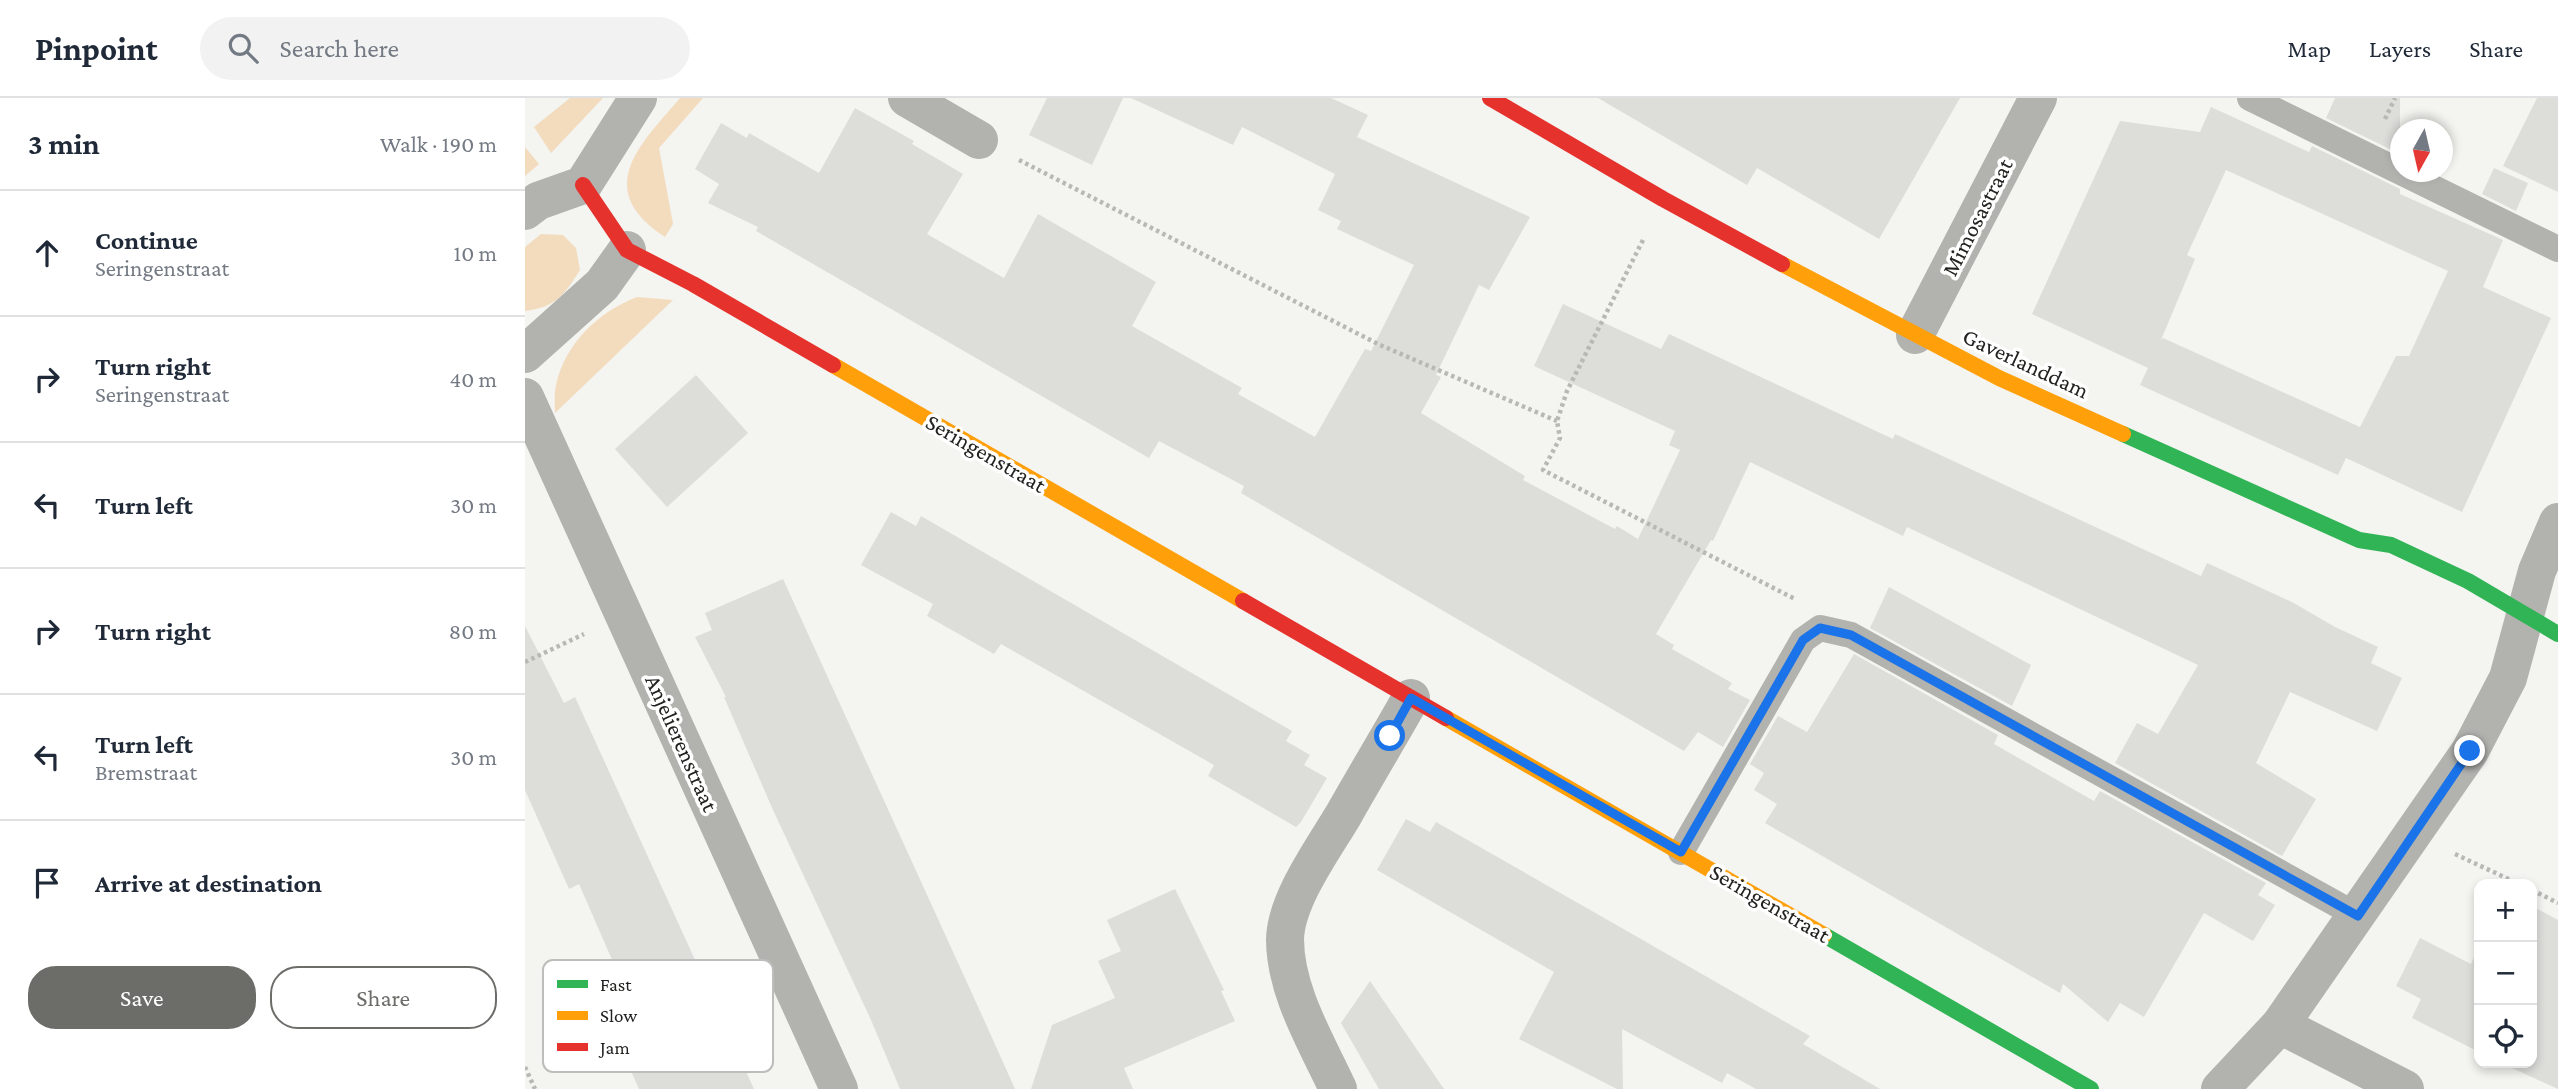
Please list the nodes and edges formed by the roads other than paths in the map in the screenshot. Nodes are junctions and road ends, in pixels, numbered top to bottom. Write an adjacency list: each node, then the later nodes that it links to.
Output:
1 (638, 98): 7 (street)
2 (907, 98): 6 (street)
3 (1490, 98): 11 (street, Gaverlanddam)
4 (2038, 98): 11 (street, Mimosastraat)
5 (2250, 98): 9 (lane)
6 (979, 139)
7 (583, 185): 8 (street); 10 (street, Seringenstraat)
8 (525, 211)
9 (2558, 248)
10 (627, 250): 12 (street); 17 (street, Seringenstraat)
11 (1915, 335): 15 (street, Gaverlanddam)
12 (525, 354)
13 (525, 397): 21 (street, Anjelierenstraat)
14 (2558, 522): 15 (street)
15 (2526, 615): 16 (street, Gaverlanddam); 19 (street)
16 (2558, 634)
17 (1411, 698): 18 (street, Seringenstraat); 22 (street)
18 (1681, 852): 19 (lane); 23 (street, Seringenstraat)
19 (2358, 916): 20 (street)
20 (2280, 1025): 24 (street); 25 (street)
21 (839, 1089)
22 (1338, 1089)
23 (2091, 1089)
24 (2220, 1089)
25 (2405, 1089)

